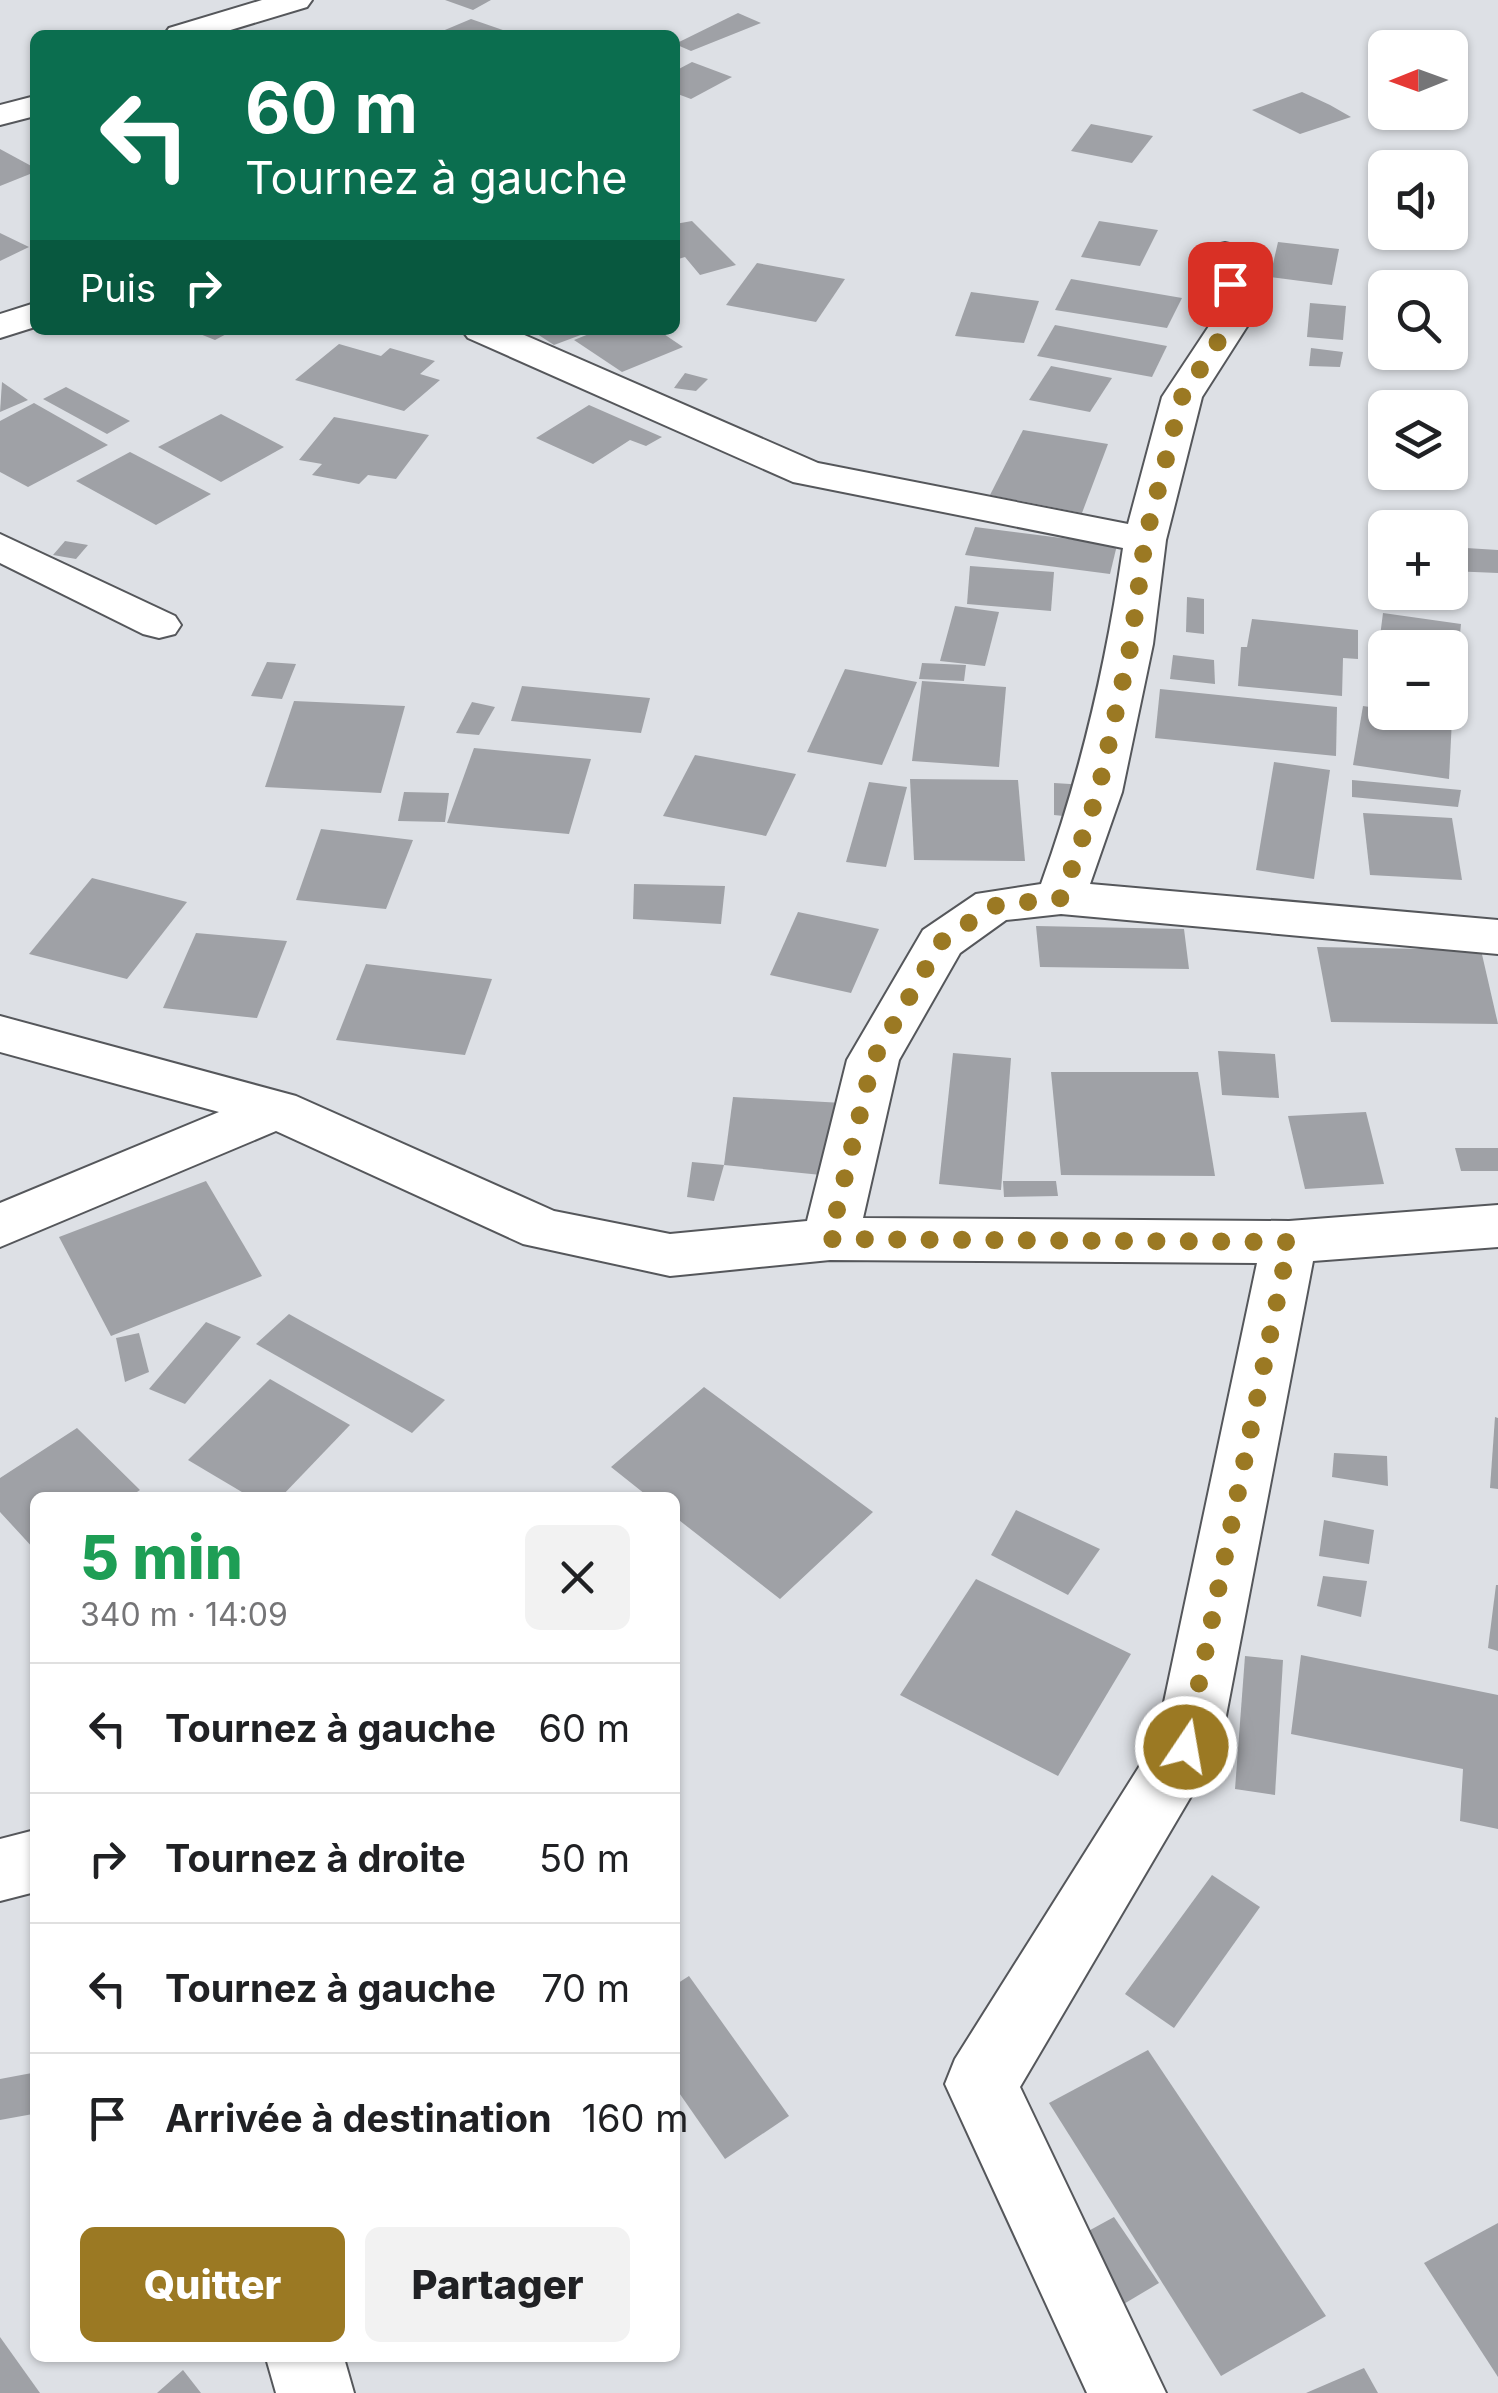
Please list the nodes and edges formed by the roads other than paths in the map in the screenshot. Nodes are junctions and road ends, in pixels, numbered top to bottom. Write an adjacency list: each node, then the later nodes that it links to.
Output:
1 (296, 0): 2 (street)
2 (197, 30)
3 (30, 107): 4 (street)
4 (0, 116)
5 (1225, 254): 9 (street)
6 (30, 316): 7 (street)
7 (0, 326)
8 (492, 335): 9 (street)
9 (1145, 540): 12 (street)
10 (0, 547): 11 (street)
11 (159, 625)
12 (1062, 898): 13 (street); 18 (street)
13 (1498, 937)
14 (0, 1034): 15 (street)
15 (277, 1109): 16 (street); 18 (street)
16 (0, 1226)
17 (1498, 1226): 19 (street)
18 (830, 1239): 19 (street)
19 (1289, 1242): 24 (street)
20 (30, 1862): 21 (street)
21 (0, 1870)
22 (306, 2362): 23 (street)
23 (315, 2393)
24 (1127, 2393)

